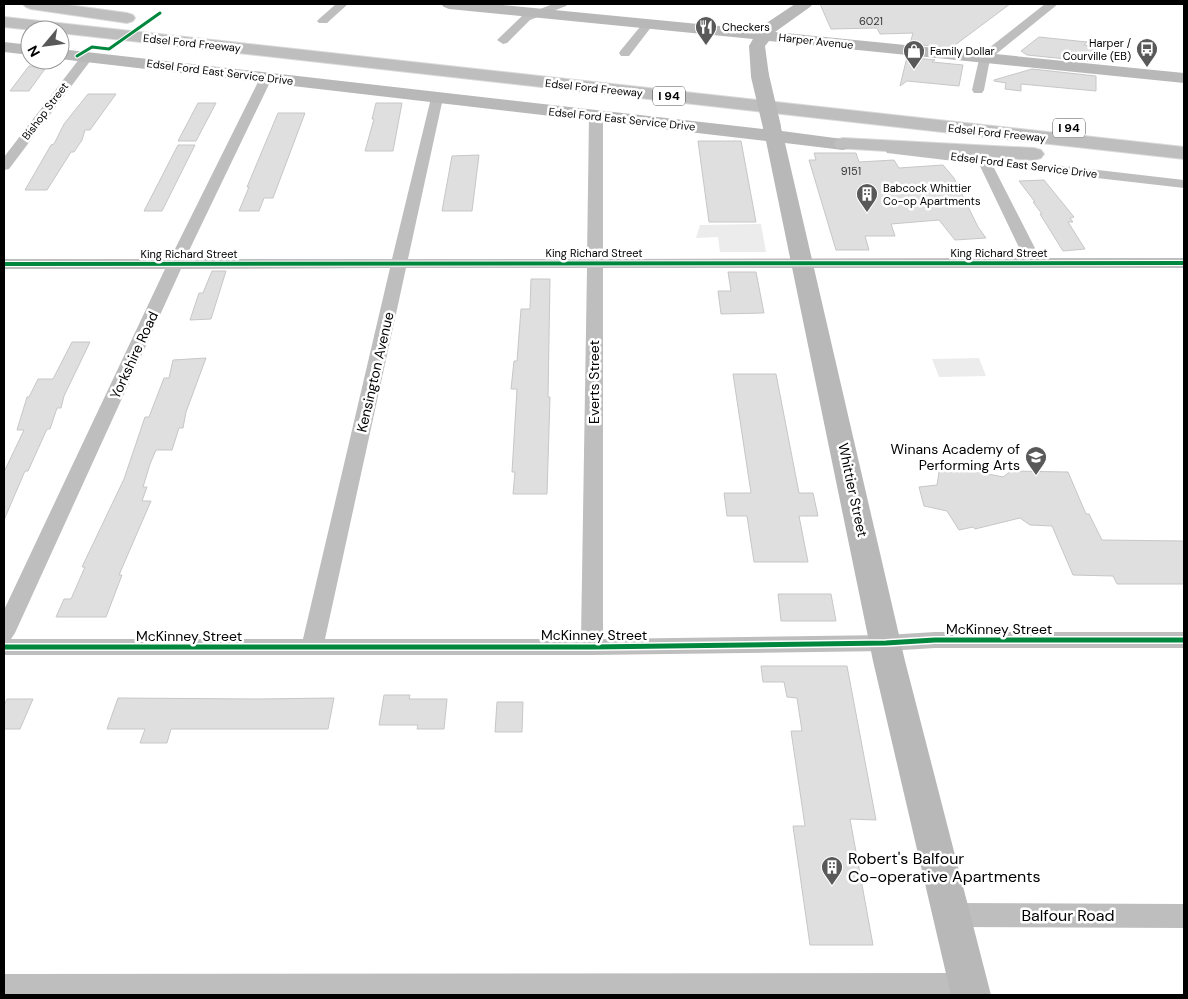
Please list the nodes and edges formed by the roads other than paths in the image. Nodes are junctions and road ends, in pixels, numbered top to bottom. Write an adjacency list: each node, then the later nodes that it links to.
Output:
1 (31, 4): 12 (highway)
2 (342, 4): 9 (street)
3 (448, 4): 8 (street, Harper Avenue)
4 (562, 4): 8 (street)
5 (805, 4): 18 (street, Whittier Street)
6 (1052, 4): 26 (street)
7 (4, 11): 19 (highway, Edsel Ford Freeway / I 94)
8 (537, 12): 13 (street, Harper Avenue); 20 (street)
9 (323, 21)
10 (4, 22): 11 (highway, Edsel Ford Freeway / I 94)
11 (20, 24)
12 (168, 24)
13 (648, 24): 18 (street, Harper Avenue); 23 (street)
14 (4, 27): 15 (highway)
15 (20, 27)
16 (186, 27): 19 (highway)
17 (70, 30): 35 (highway, Edsel Ford Freeway / I 94)
18 (765, 36): 26 (street, Harper Avenue); 32 (street, Whittier Street, bridge)
19 (262, 40): 33 (highway, Edsel Ford Freeway / I 94)
20 (503, 40)
21 (4, 47): 22 (street)
22 (20, 49)
23 (625, 53)
24 (70, 55): 25 (street, Edsel Ford East Service Drive)
25 (86, 57): 27 (street, Edsel Ford East Service Drive); 38 (street, Bishop Street)
26 (984, 58): 28 (street, Harper Avenue); 29 (street)
27 (266, 78): 30 (street, Edsel Ford East Service Drive); 40 (street, Yorkshire Road)
28 (1184, 78)
29 (978, 90)
30 (437, 98): 31 (street, Edsel Ford East Service Drive); 46 (street, Kensington Avenue)
31 (596, 116): 32 (street, Edsel Ford East Service Drive); 41 (street, Everts Street)
32 (773, 132): 34 (street, Edsel Ford East Service Drive); 42 (street, Whittier Street)
33 (1184, 141)
34 (843, 144): 36 (street, Edsel Ford East Service Drive); 37 (highway)
35 (1184, 154)
36 (984, 161): 39 (street, Edsel Ford East Service Drive); 43 (street)
37 (1184, 164)
38 (4, 166)
39 (1184, 184)
40 (176, 263): 45 (street, King Richard Street); 46 (street, King Richard Street); 47 (street, Yorkshire Road)
41 (595, 263): 42 (street, King Richard Street); 46 (street, King Richard Street); 52 (street, Everts Street)
42 (803, 263): 43 (street, King Richard Street); 49 (street, Whittier Street)
43 (1034, 263): 44 (street, King Richard Street)
44 (1184, 263)
45 (4, 264)
46 (399, 264): 51 (street, Kensington Avenue)
47 (4, 633)
48 (1184, 640): 49 (street, McKinney Street)
49 (886, 643): 52 (street, McKinney Street); 53 (street, Whittier Street)
50 (4, 647): 51 (street, McKinney Street)
51 (312, 647): 52 (street, McKinney Street)
52 (592, 647)
53 (952, 915): 54 (street, Balfour Road); 56 (street, Whittier Street)
54 (1184, 916)
55 (4, 987): 56 (street)
56 (969, 991)

